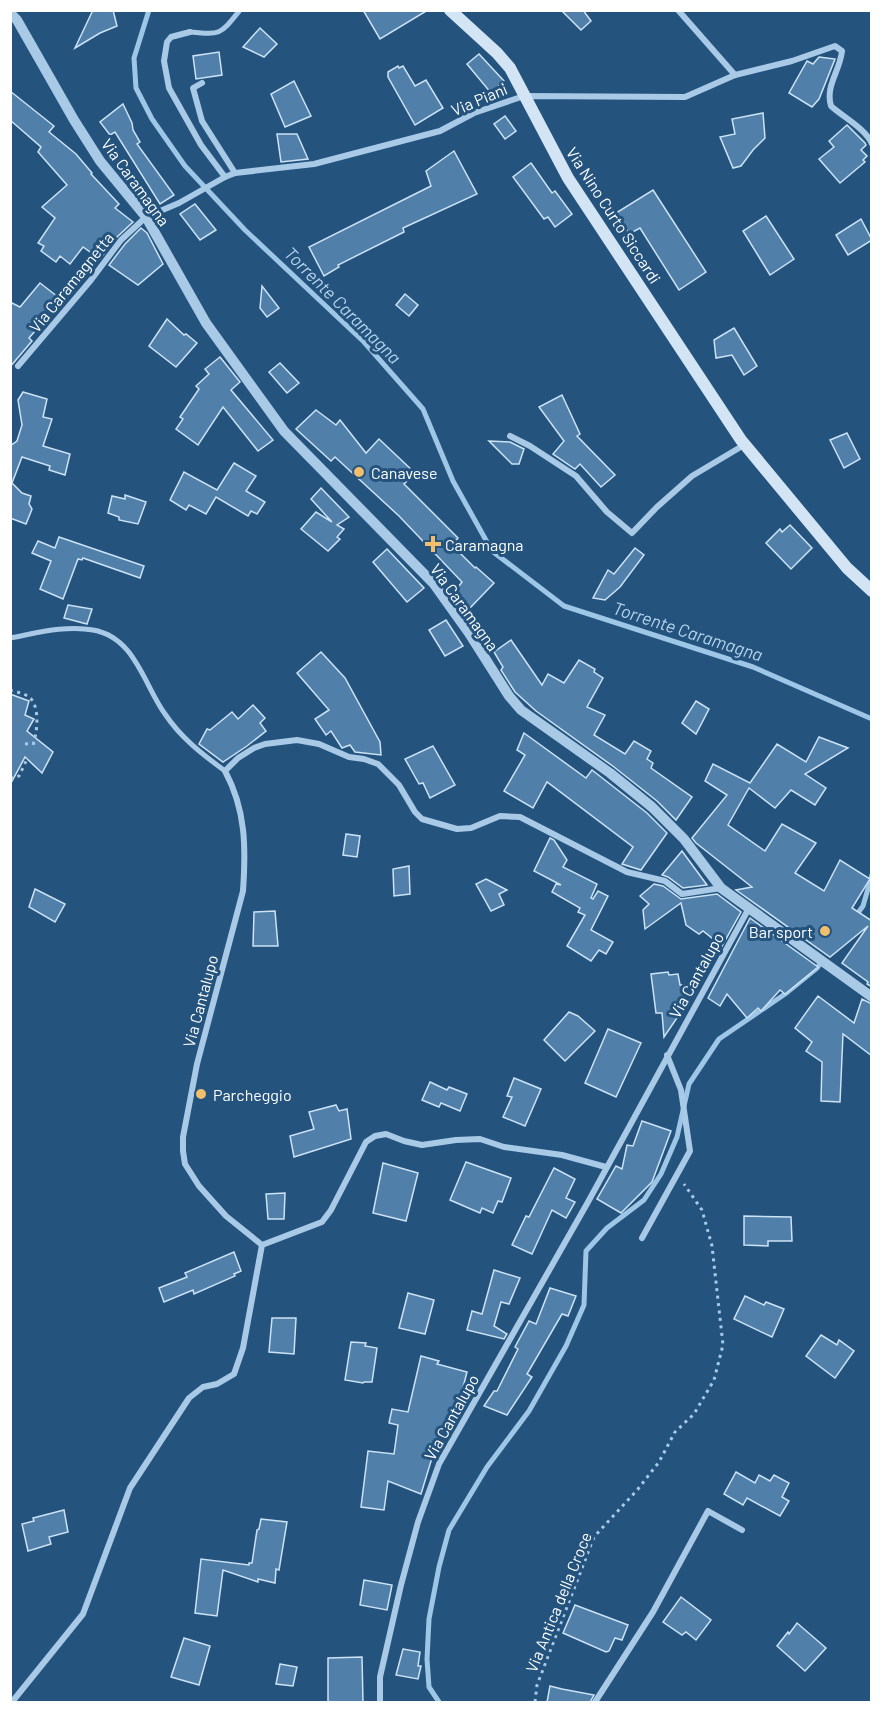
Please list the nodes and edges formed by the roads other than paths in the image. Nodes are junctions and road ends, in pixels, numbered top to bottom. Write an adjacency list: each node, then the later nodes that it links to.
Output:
1 (240, 10): 5 (street)
2 (450, 10): 8 (main road, Via Nino Curto Siccardi)
3 (678, 10): 6 (street)
4 (10, 13): 12 (street, Via Caramagna)
5 (190, 32): 11 (street)
6 (735, 75): 8 (street, Via Piani); 9 (street, Via Piani)
7 (202, 83): 10 (street)
8 (524, 96): 10 (street, Via Piani); 15 (main road, Via Nino Curto Siccardi)
9 (872, 144)
10 (236, 173): 11 (street, Via Piani)
11 (225, 177): 12 (street, Via Piani)
12 (146, 217): 13 (street, Via Caramagnetta); 19 (street, Via Caramagna)
13 (18, 366)
14 (510, 436): 15 (street)
15 (744, 445): 16 (main road, Via Nino Curto Siccardi)
16 (872, 591)
17 (10, 638): 18 (street)
18 (225, 771): 19 (street); 25 (street, Via Cantalupo)
19 (721, 888): 20 (street, Via Caramagna)
20 (748, 908): 21 (street, Via Caramagna); 22 (street, Via Cantalupo)
21 (872, 997)
22 (667, 1055): 23 (street, Via Cantalupo); 24 (street)
23 (606, 1167): 25 (street); 28 (street, Via Cantalupo)
24 (642, 1238)
25 (262, 1245): 27 (street)
26 (742, 1530): 29 (street)
27 (12, 1702)
28 (380, 1702)
29 (595, 1702)

